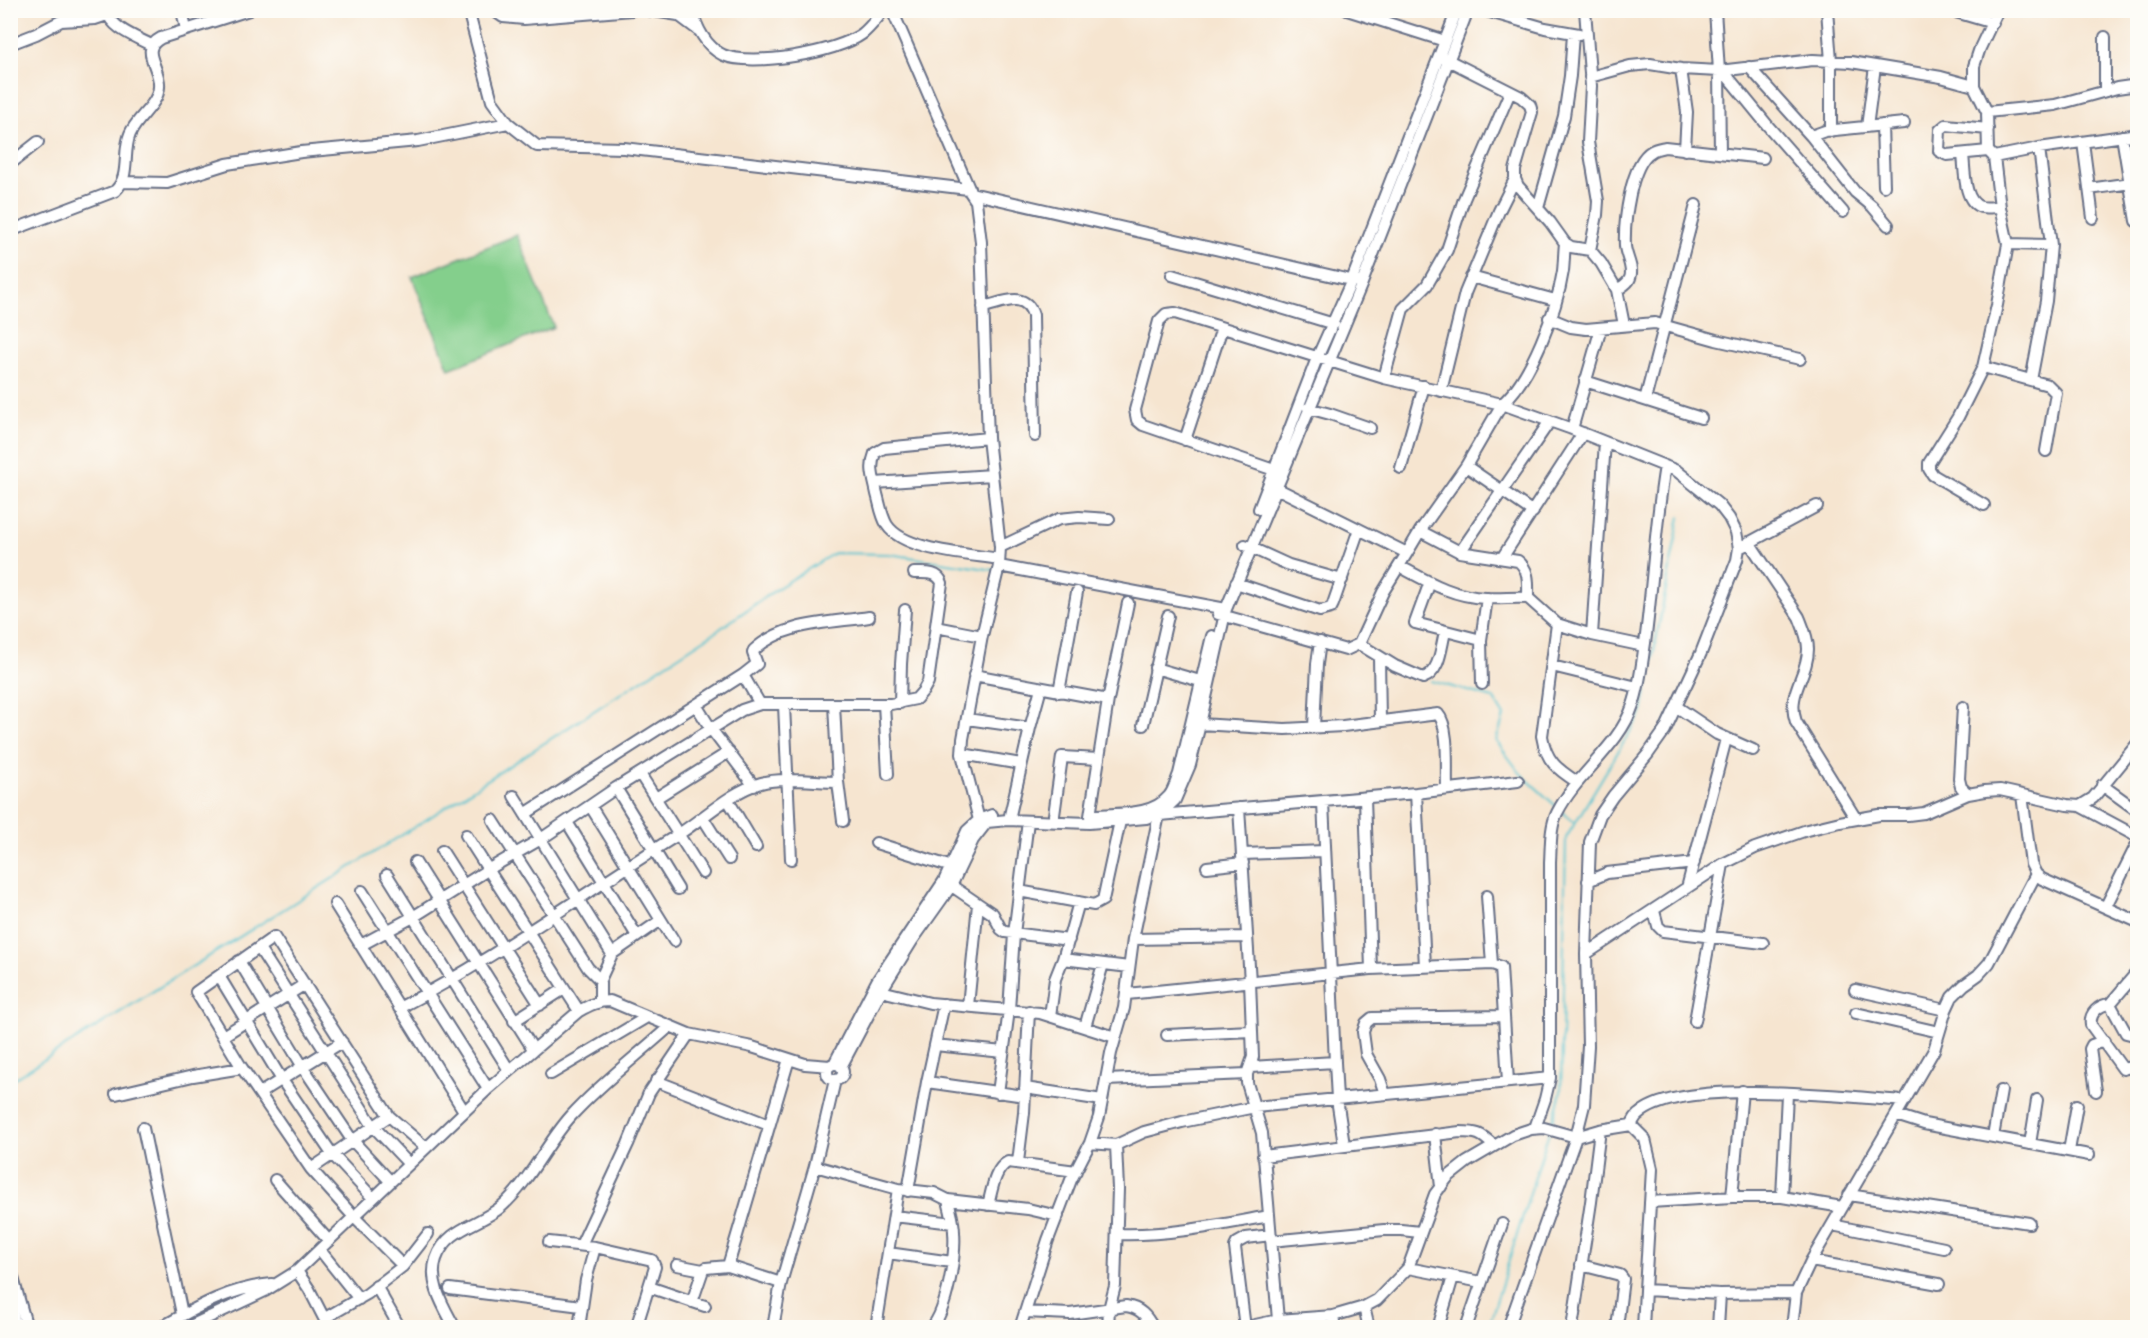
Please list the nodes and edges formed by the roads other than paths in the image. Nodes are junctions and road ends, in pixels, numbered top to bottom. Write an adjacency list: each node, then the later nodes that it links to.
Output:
1 (182, 10): 21 (street)
2 (249, 10): 21 (street)
3 (468, 10): 41 (street)
4 (493, 10): 5 (street)
5 (632, 10)
6 (648, 10): 22 (street)
7 (692, 10): 22 (street)
8 (884, 10): 22 (street)
9 (892, 10): 64 (street)
10 (1347, 10): 26 (street)
11 (1457, 10): 26 (street)
12 (1468, 10): 29 (street)
13 (1484, 10): 23 (street)
14 (1585, 10): 24 (street)
15 (1715, 10): 34 (street)
16 (1827, 10): 30 (street)
17 (1949, 10): 20 (street)
18 (1998, 10): 20 (street)
19 (106, 13): 27 (street); 28 (street)
20 (1993, 23): 37 (street)
21 (186, 30): 28 (street)
22 (699, 30)
23 (1573, 34): 24 (street); 67 (street)
24 (1587, 34): 35 (street)
25 (2105, 37): 38 (street)
26 (1445, 41): 29 (street)
27 (10, 44)
28 (151, 45): 60 (street)
29 (1444, 58): 39 (street); 79 (street)
30 (1831, 61): 31 (street); 32 (street); 46 (street)
31 (1875, 66): 37 (street); 44 (street)
32 (1745, 67): 34 (street); 48 (street)
33 (1681, 69): 34 (street); 35 (street); 53 (street)
34 (1723, 71): 54 (street); 68 (street)
35 (1590, 76): 76 (street)
36 (2138, 85): 38 (street)
37 (1974, 86): 40 (street)
38 (2105, 91): 40 (street)
39 (1510, 92): 59 (street); 93 (street)
40 (1988, 112): 45 (street)
41 (508, 123): 60 (street); 64 (street)
42 (1904, 123): 43 (street)
43 (1882, 125): 44 (street); 62 (street)
44 (1867, 127): 46 (street)
45 (1988, 129): 55 (street); 56 (street)
46 (1831, 131): 48 (street)
47 (2138, 134): 49 (street)
48 (1811, 136): 71 (street)
49 (2122, 136): 50 (street); 61 (street)
50 (2082, 141): 52 (street); 63 (street)
51 (38, 142): 58 (street)
52 (2039, 148): 56 (street); 75 (street)
53 (1685, 150): 54 (street); 80 (street)
54 (1720, 153): 57 (street)
55 (1963, 154): 56 (street); 66 (street)
56 (1991, 154): 66 (street)
57 (1763, 158)
58 (10, 164)
59 (1515, 179): 67 (street); 78 (street)
60 (122, 182): 72 (street)
61 (2134, 183): 63 (street); 70 (street)
62 (1884, 186)
63 (2089, 189): 69 (street)
64 (971, 193): 79 (street); 82 (street)
65 (1696, 205): 86 (street)
66 (2000, 207): 74 (street)
67 (1538, 208): 73 (street)
68 (1843, 212)
69 (2093, 218)
70 (2136, 221)
71 (1888, 225)
72 (10, 231)
73 (1565, 243): 76 (street); 81 (street)
74 (2008, 244): 75 (street); 92 (street)
75 (2051, 245): 94 (street)
76 (1590, 250): 80 (street)
77 (1172, 275): 85 (street)
78 (1471, 277): 81 (street); 97 (street)
79 (1357, 282): 83 (street)
80 (1617, 290): 87 (street)
81 (1555, 300): 84 (street)
82 (983, 307): 106 (street); 107 (street)
83 (1344, 312): 85 (street); 91 (street)
84 (1550, 318): 89 (street); 99 (street)
85 (1334, 324): 91 (street)
86 (1666, 324): 87 (street); 90 (street); 98 (street)
87 (1624, 325): 89 (street)
88 (1222, 328): 91 (street); 108 (street); 108 (street)
89 (1601, 328): 95 (street)
90 (1800, 359)
91 (1322, 360): 93 (street); 100 (street); 114 (street)
92 (1983, 367): 94 (street); 119 (street)
93 (1384, 378): 96 (street)
94 (2031, 380): 110 (street)
95 (1586, 381): 98 (street); 104 (street)
96 (1424, 386): 97 (street); 113 (street)
97 (1441, 391): 99 (street)
98 (1645, 400): 101 (street)
99 (1502, 404): 102 (street); 111 (street)
100 (1308, 408): 103 (street); 117 (street)
101 (1701, 418)
102 (1550, 421): 104 (street); 118 (street)
103 (1370, 428)
104 (1572, 429): 105 (street)
105 (1583, 433): 109 (street); 121 (street)
106 (1035, 436)
107 (988, 438): 115 (street); 116 (street)
108 (1185, 440): 114 (street)
109 (1605, 442): 112 (street); 149 (street)
110 (2046, 451)
111 (1466, 466): 118 (street); 124 (street)
112 (1665, 466): 125 (street); 153 (street)
113 (1401, 468)
114 (1274, 470): 117 (street)
115 (992, 475): 116 (street); 127 (street)
116 (875, 483): 131 (street)
117 (1272, 486): 123 (street); 126 (street)
118 (1502, 491): 121 (street); 128 (street)
119 (1984, 505)
120 (1817, 506): 125 (street)
121 (1533, 512): 130 (street)
122 (1109, 519): 127 (street)
123 (1359, 529): 129 (street); 134 (street)
124 (1420, 531): 128 (street); 129 (street)
125 (1744, 545): 171 (street); 215 (street)
126 (1247, 546): 134 (street); 136 (street); 142 (street)
127 (1000, 547): 131 (street)
128 (1460, 552): 130 (street)
129 (1407, 553): 132 (street)
130 (1502, 558): 139 (street)
131 (999, 562): 142 (street); 148 (street)
132 (1399, 566): 135 (street); 152 (street)
133 (914, 573): 146 (street)
134 (1342, 580): 136 (street)
135 (1430, 582): 138 (street); 147 (street)
136 (1236, 583): 142 (street)
137 (1077, 592): 163 (street)
138 (1487, 598): 139 (street); 150 (street)
139 (1528, 598): 145 (street)
140 (1128, 603): 164 (street)
141 (905, 610): 165 (street)
142 (1222, 611): 151 (street); 159 (street); 175 (street)
143 (869, 616): 157 (street)
144 (1168, 616): 156 (street)
145 (1557, 624): 149 (street); 155 (street)
146 (936, 627): 148 (street); 165 (street)
147 (1445, 632): 150 (street); 154 (street)
148 (982, 636): 158 (street)
149 (1592, 636): 153 (street)
150 (1481, 640): 160 (street)
151 (1320, 642): 152 (street); 177 (street)
152 (1359, 645): 154 (street)
153 (1644, 646): 161 (street)
154 (1379, 657): 174 (street)
155 (1552, 666): 161 (street); 192 (street)
156 (1155, 668): 159 (street); 176 (street)
157 (743, 675): 166 (street); 169 (street)
158 (974, 675): 162 (street); 173 (street)
159 (1200, 681): 208 (street)
160 (1482, 684)
161 (1637, 687): 192 (street)
162 (1041, 688): 163 (street); 178 (street)
163 (1059, 692): 164 (street)
164 (1108, 700): 185 (street)
165 (900, 703): 168 (street)
166 (760, 704): 170 (street); 179 (street)
167 (834, 704): 168 (street); 170 (street); 191 (street)
168 (884, 704): 188 (street)
169 (696, 705): 179 (street); 210 (street)
170 (784, 705): 190 (street)
171 (1677, 707): 180 (street); 246 (street)
172 (1963, 707): 198 (street)
173 (967, 719): 178 (street); 184 (street)
174 (1380, 721): 177 (street); 195 (street)
175 (1200, 724): 177 (street); 208 (street)
176 (1143, 725)
177 (1314, 727)
178 (1030, 728): 186 (street)
179 (711, 729): 183 (street); 187 (street)
180 (1726, 739): 182 (street); 237 (street)
181 (2138, 743): 193 (street)
182 (1753, 750)
183 (729, 752): 194 (street); 201 (street)
184 (962, 754): 186 (street); 217 (street)
185 (1099, 759): 212 (street); 213 (street)
186 (1021, 764): 211 (street)
187 (640, 774): 196 (street); 201 (street)
188 (888, 774)
189 (1518, 781): 195 (street)
190 (788, 782): 191 (street); 194 (street); 234 (street)
191 (838, 782): 218 (street)
192 (1577, 783): 344 (street)
193 (2102, 785): 205 (street); 209 (street)
194 (754, 786): 203 (street)
195 (1447, 788): 197 (street)
196 (616, 789): 206 (street); 229 (street)
197 (1416, 793): 202 (street); 286 (street)
198 (1968, 794): 199 (street); 215 (street)
199 (2022, 795): 205 (street); 244 (street)
200 (513, 796): 210 (street)
201 (656, 798): 223 (street)
202 (1365, 798): 204 (street); 288 (street)
203 (728, 800): 214 (street); 228 (street)
204 (1323, 802): 207 (street); 231 (street)
205 (2080, 806): 224 (street)
206 (591, 807): 221 (street); 239 (street)
207 (1239, 808): 208 (street); 235 (street)
208 (1160, 811): 213 (street); 220 (street); 272 (street)
209 (2138, 811)
210 (525, 814): 225 (street)
211 (1010, 815): 212 (street); 217 (street)
212 (1054, 815): 213 (street)
213 (1090, 816)
214 (703, 818): 223 (street); 233 (street)
215 (1856, 819): 238 (street)
216 (493, 820): 232 (street)
217 (979, 820): 240 (street)
218 (843, 821)
219 (1028, 821): 220 (street); 249 (street); 253 (street)
220 (1120, 821): 257 (street)
221 (567, 822): 225 (street); 247 (street)
222 (465, 835): 242 (street)
223 (678, 835): 229 (street); 243 (street)
224 (2138, 837)
225 (541, 839): 232 (street); 255 (street)
226 (2138, 842): 260 (street)
227 (876, 843): 240 (street)
228 (756, 847)
229 (654, 850): 239 (street); 251 (street)
230 (442, 851): 248 (street)
231 (1325, 851): 235 (street); 290 (street)
232 (514, 854): 242 (street); 262 (street)
233 (729, 859)
234 (791, 859)
235 (1242, 859): 241 (street); 271 (street)
236 (415, 862): 256 (street)
237 (1694, 863): 246 (street); 250 (street)
238 (1723, 864): 250 (street); 270 (street)
239 (628, 867): 247 (street); 264 (street)
240 (952, 867): 249 (street)
241 (1207, 867)
242 (489, 869): 248 (street); 267 (street)
243 (703, 873)
244 (2036, 874): 260 (street); 310 (street)
245 (387, 875): 263 (street)
246 (1588, 881): 280 (street)
247 (604, 882): 255 (street); 269 (street)
248 (464, 884): 256 (street); 277 (street)
249 (948, 884): 259 (street); 298 (street); 339 (street)
250 (1687, 888): 261 (street)
251 (678, 889)
252 (362, 891): 266 (street)
253 (1019, 891): 257 (street); 268 (street)
254 (1487, 896): 285 (street)
255 (578, 898): 262 (street); 279 (street)
256 (438, 902): 263 (street); 283 (street)
257 (1079, 902): 273 (street)
258 (335, 904): 276 (street)
259 (978, 904): 268 (street); 306 (street)
260 (2106, 906): 265 (street)
261 (1654, 911): 270 (street); 280 (street)
262 (553, 914): 267 (street); 293 (street)
263 (413, 917): 266 (street); 292 (street)
264 (662, 920): 269 (street); 274 (street)
265 (2138, 922)
266 (388, 931): 276 (street); 300 (street)
267 (529, 931): 277 (street); 296 (street)
268 (1014, 934): 273 (street); 309 (street)
269 (637, 936): 279 (street)
270 (1710, 936): 275 (street); 319 (street)
271 (1247, 937): 272 (street); 294 (street)
272 (1133, 939): 287 (street)
273 (1069, 940): 281 (street)
274 (674, 941)
275 (1763, 943)
276 (361, 945): 308 (street)
277 (503, 946): 283 (street); 305 (street)
278 (260, 948): 282 (street); 295 (street); 299 (street)
279 (612, 954): 293 (street)
280 (1586, 954): 376 (street)
281 (1063, 959): 284 (street); 314 (street)
282 (239, 961): 291 (street); 307 (street)
283 (477, 963): 292 (street); 318 (street)
284 (1103, 964): 287 (street); 321 (street)
285 (1492, 964): 286 (street); 315 (street)
286 (1425, 966): 288 (street)
287 (1129, 967): 301 (street)
288 (1371, 969): 290 (street)
289 (2138, 971): 304 (street)
290 (1329, 974): 294 (street); 336 (street)
291 (219, 976): 317 (street); 326 (street)
292 (452, 979): 300 (street); 341 (street)
293 (600, 980): 302 (street)
294 (1250, 982): 301 (street); 322 (street)
295 (304, 984): 299 (street); 330 (street)
296 (564, 989): 305 (street); 311 (street)
297 (1855, 990): 310 (street)
298 (881, 991): 303 (street); 339 (street)
299 (289, 993): 307 (street); 333 (street)
300 (427, 994): 308 (street); 350 (street)
301 (1127, 994): 328 (street)
302 (600, 1001): 311 (street); 316 (street)
303 (944, 1004): 306 (street); 331 (street)
304 (2110, 1004): 327 (street); 329 (street)
305 (540, 1005): 318 (street)
306 (968, 1006): 309 (street)
307 (266, 1007): 317 (street); 338 (street)
308 (399, 1008): 366 (street)
309 (1009, 1010): 312 (street); 334 (street)
310 (1946, 1010): 323 (street)
311 (579, 1011): 332 (street)
312 (1029, 1011): 314 (street); 355 (street)
313 (1856, 1013): 323 (street)
314 (1050, 1016): 321 (street)
315 (1504, 1016): 349 (street); 358 (street)
316 (647, 1017): 320 (street); 343 (street)
317 (246, 1021): 326 (street); 345 (street)
318 (514, 1021): 332 (street)
319 (1695, 1021)
320 (669, 1027): 324 (street); 464 (street)
321 (1085, 1027): 328 (street)
322 (1251, 1031): 325 (street); 342 (street)
323 (1939, 1032): 363 (street)
324 (688, 1034): 335 (street); 347 (street)
325 (1167, 1035)
326 (223, 1036): 340 (street)
327 (2137, 1036)
328 (1115, 1037): 346 (street)
329 (2104, 1041): 337 (street); 353 (street)
330 (342, 1042): 333 (street); 368 (street)
331 (935, 1045): 334 (street); 348 (street)
332 (532, 1049): 341 (street)
333 (326, 1052): 338 (street); 371 (street)
334 (1003, 1052): 354 (street)
335 (789, 1059): 339 (street); 369 (street)
336 (1335, 1062): 342 (street); 360 (street)
337 (2138, 1065)
338 (303, 1066): 345 (street); 378 (street)
339 (835, 1066): 391 (street)
340 (242, 1068): 356 (street); 357 (street)
341 (509, 1070): 350 (street)
342 (1249, 1070): 346 (street); 365 (street)
343 (551, 1074)
344 (1550, 1078): 349 (street); 373 (street)
345 (282, 1080): 357 (street); 386 (street)
346 (1106, 1080): 361 (street)
347 (656, 1081): 369 (street); 420 (street)
348 (927, 1082): 354 (street); 397 (street)
349 (1508, 1082): 358 (street)
350 (488, 1089): 366 (street)
351 (1742, 1091): 359 (street); 370 (street); 400 (street)
352 (2001, 1091): 377 (street)
353 (2096, 1091)
354 (998, 1092): 355 (street)
355 (1025, 1092): 361 (street); 389 (street)
356 (116, 1094)
357 (260, 1094): 392 (street)
358 (1385, 1094): 360 (street)
359 (1787, 1094): 363 (street); 401 (street)
360 (1337, 1098): 365 (street); 382 (street)
361 (1102, 1100): 379 (street)
362 (2037, 1100): 380 (street)
363 (1904, 1101): 367 (street)
364 (2077, 1105): 385 (street)
365 (1256, 1107): 381 (street); 388 (street)
366 (464, 1111): 384 (street)
367 (1896, 1115): 377 (street); 398 (street)
368 (389, 1116): 371 (street); 384 (street)
369 (769, 1125): 430 (street)
370 (1631, 1125): 374 (street); 403 (street)
371 (373, 1126): 378 (street); 390 (street)
372 (143, 1128): 454 (street)
373 (1540, 1128): 376 (street); 383 (street)
374 (1600, 1130): 376 (street); 428 (street)
375 (1436, 1134): 382 (street); 383 (street); 396 (street)
376 (1574, 1136): 477 (street)
377 (1993, 1137): 380 (street)
378 (352, 1140): 386 (street); 395 (street)
379 (1090, 1143): 381 (street); 393 (street)
380 (2030, 1144): 385 (street)
381 (1116, 1145): 416 (street)
382 (1344, 1145): 388 (street)
383 (1494, 1146): 396 (street)
384 (425, 1147): 390 (street)
385 (2069, 1151): 387 (street)
386 (332, 1154): 392 (street); 399 (street)
387 (2089, 1155)
388 (1263, 1156): 408 (street)
389 (1018, 1162): 393 (street); 404 (street)
390 (408, 1163): 395 (street)
391 (815, 1166): 397 (street); 437 (street)
392 (311, 1169): 409 (street)
393 (1076, 1171): 407 (street)
394 (275, 1180): 418 (street)
395 (390, 1181): 399 (street)
396 (1441, 1186): 414 (street)
397 (903, 1190): 402 (street); 406 (street)
398 (1849, 1195): 405 (street); 411 (street)
399 (372, 1197): 409 (street)
400 (1732, 1197): 401 (street); 403 (street)
401 (1782, 1197): 405 (street)
402 (948, 1200): 404 (street); 410 (street)
403 (1650, 1202): 443 (street)
404 (988, 1205): 407 (street)
405 (1842, 1207): 413 (street)
406 (894, 1216): 410 (street); 424 (street)
407 (1058, 1216): 453 (street)
408 (1269, 1216): 416 (street); 417 (street)
409 (354, 1217): 418 (street); 429 (street)
410 (953, 1223): 425 (street)
411 (2029, 1223)
412 (1502, 1224): 436 (street)
413 (1832, 1225): 422 (street); 426 (street)
414 (1420, 1232): 417 (street); 432 (street)
415 (428, 1234): 429 (street)
416 (1117, 1234): 452 (street)
417 (1271, 1238): 456 (street); 458 (street)
418 (329, 1241): 423 (street)
419 (549, 1242): 420 (street)
420 (582, 1245): 421 (street)
421 (595, 1246): 441 (street); 449 (street)
422 (1944, 1248)
423 (320, 1250): 434 (street); 446 (street)
424 (888, 1253): 425 (street); 468 (street)
425 (952, 1262): 469 (street)
426 (1811, 1262): 439 (street); 444 (street)
427 (677, 1265): 433 (street)
428 (1581, 1265): 478 (street); 479 (street)
429 (403, 1266): 440 (street)
430 (728, 1266): 433 (street); 437 (street)
431 (10, 1267): 460 (street)
432 (1408, 1268): 435 (street); 451 (street)
433 (703, 1270): 447 (street)
434 (297, 1271): 438 (street); 457 (street)
435 (1453, 1277): 436 (street); 475 (street)
436 (1481, 1282): 476 (street)
437 (781, 1283): 467 (street)
438 (276, 1284): 454 (street); 462 (street)
439 (1939, 1284)
440 (376, 1286): 446 (street); 463 (street)
441 (649, 1287): 447 (street); 466 (street)
442 (450, 1288): 449 (street)
443 (1645, 1290): 445 (street); 480 (street)
444 (1796, 1293): 445 (street); 482 (street)
445 (1720, 1294): 481 (street)
446 (358, 1299): 457 (street)
447 (692, 1302): 450 (street)
448 (11, 1304): 459 (street)
449 (581, 1306): 465 (street)
450 (705, 1306)
451 (1364, 1307): 455 (street); 474 (street)
452 (1109, 1308): 453 (street); 471 (street); 472 (street)
453 (1025, 1312): 470 (street)
454 (182, 1314): 461 (street)
455 (1334, 1316): 456 (street); 473 (street)
456 (1283, 1322): 458 (street)
457 (327, 1323)
458 (1244, 1327)
459 (16, 1328)
460 (27, 1328)
461 (160, 1328)
462 (186, 1328)
463 (400, 1328)
464 (455, 1328)
465 (579, 1328)
466 (636, 1328)
467 (773, 1328)
468 (876, 1328)
469 (931, 1328)
470 (1020, 1328)
471 (1108, 1328)
472 (1153, 1328)
473 (1335, 1328)
474 (1369, 1328)
475 (1438, 1328)
476 (1466, 1328)
477 (1508, 1328)
478 (1572, 1328)
479 (1617, 1328)
480 (1642, 1328)
481 (1718, 1328)
482 (1792, 1328)

